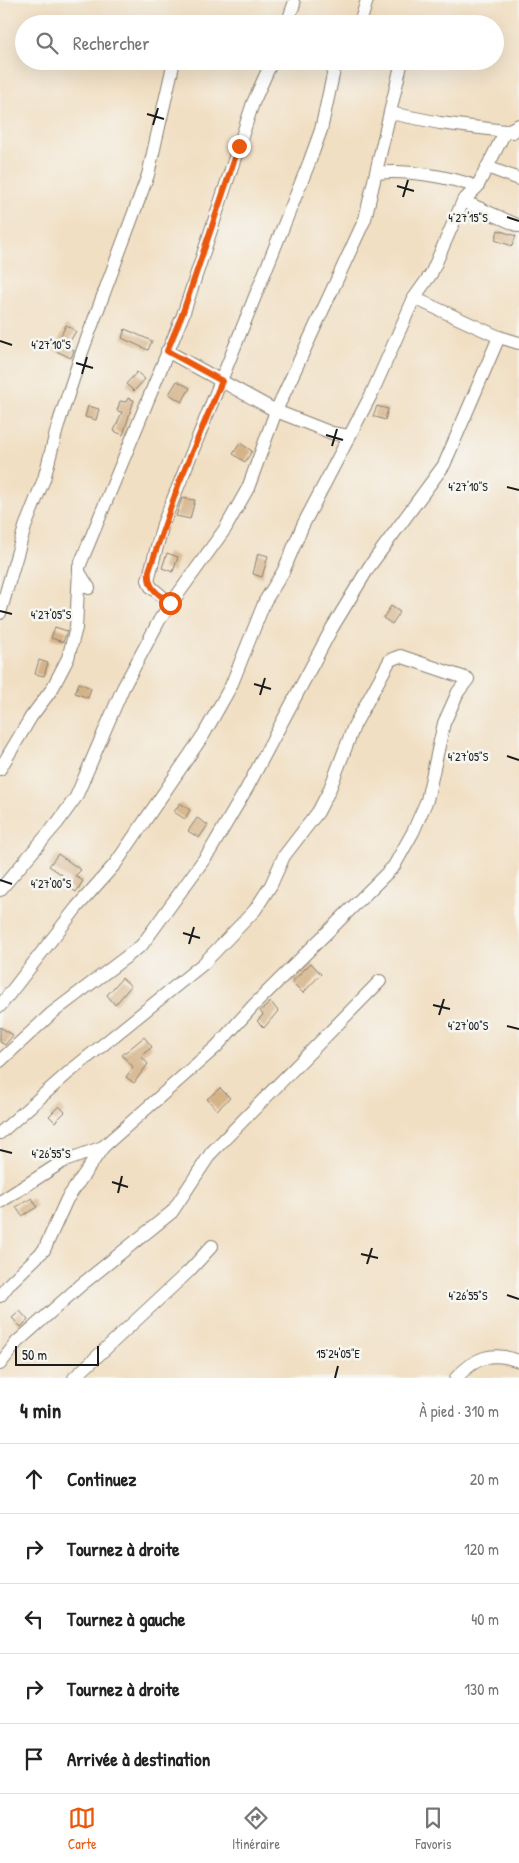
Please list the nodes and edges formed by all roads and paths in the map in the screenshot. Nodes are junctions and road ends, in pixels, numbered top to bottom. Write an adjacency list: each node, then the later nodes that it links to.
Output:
1 (366, 0): 4 (street)
2 (294, 4): 3 (street)
3 (290, 15)
4 (362, 15)
5 (172, 70): 29 (street)
6 (268, 70): 22 (street)
7 (334, 70): 23 (street)
8 (400, 70): 9 (street)
9 (390, 113): 11 (street); 14 (street)
10 (519, 125): 11 (street)
11 (505, 132): 12 (street); 13 (street)
12 (519, 133)
13 (487, 167): 15 (street); 16 (street)
14 (377, 173): 16 (street); 24 (street)
15 (519, 179)
16 (477, 187): 17 (street)
17 (463, 200): 18 (street); 19 (street)
18 (519, 226)
19 (414, 298): 20 (street); 25 (street)
20 (499, 337): 21 (street); 34 (street)
21 (519, 343)
22 (167, 351): 23 (street); 26 (street)
23 (222, 381): 24 (street); 28 (street)
24 (276, 411): 25 (street); 28 (street)
25 (350, 436): 33 (street)
26 (79, 567): 27 (street); 30 (street)
27 (89, 588)
28 (170, 603): 31 (street)
29 (0, 613)
30 (0, 769)
31 (0, 890)
32 (380, 981): 41 (street)
33 (0, 1006)
34 (0, 1060)
35 (0, 1133): 36 (street)
36 (103, 1147): 37 (street); 39 (street)
37 (0, 1202)
38 (212, 1246): 43 (street)
39 (0, 1296)
40 (519, 1361): 42 (street)
41 (0, 1364)
42 (459, 1377)
43 (74, 1378)

